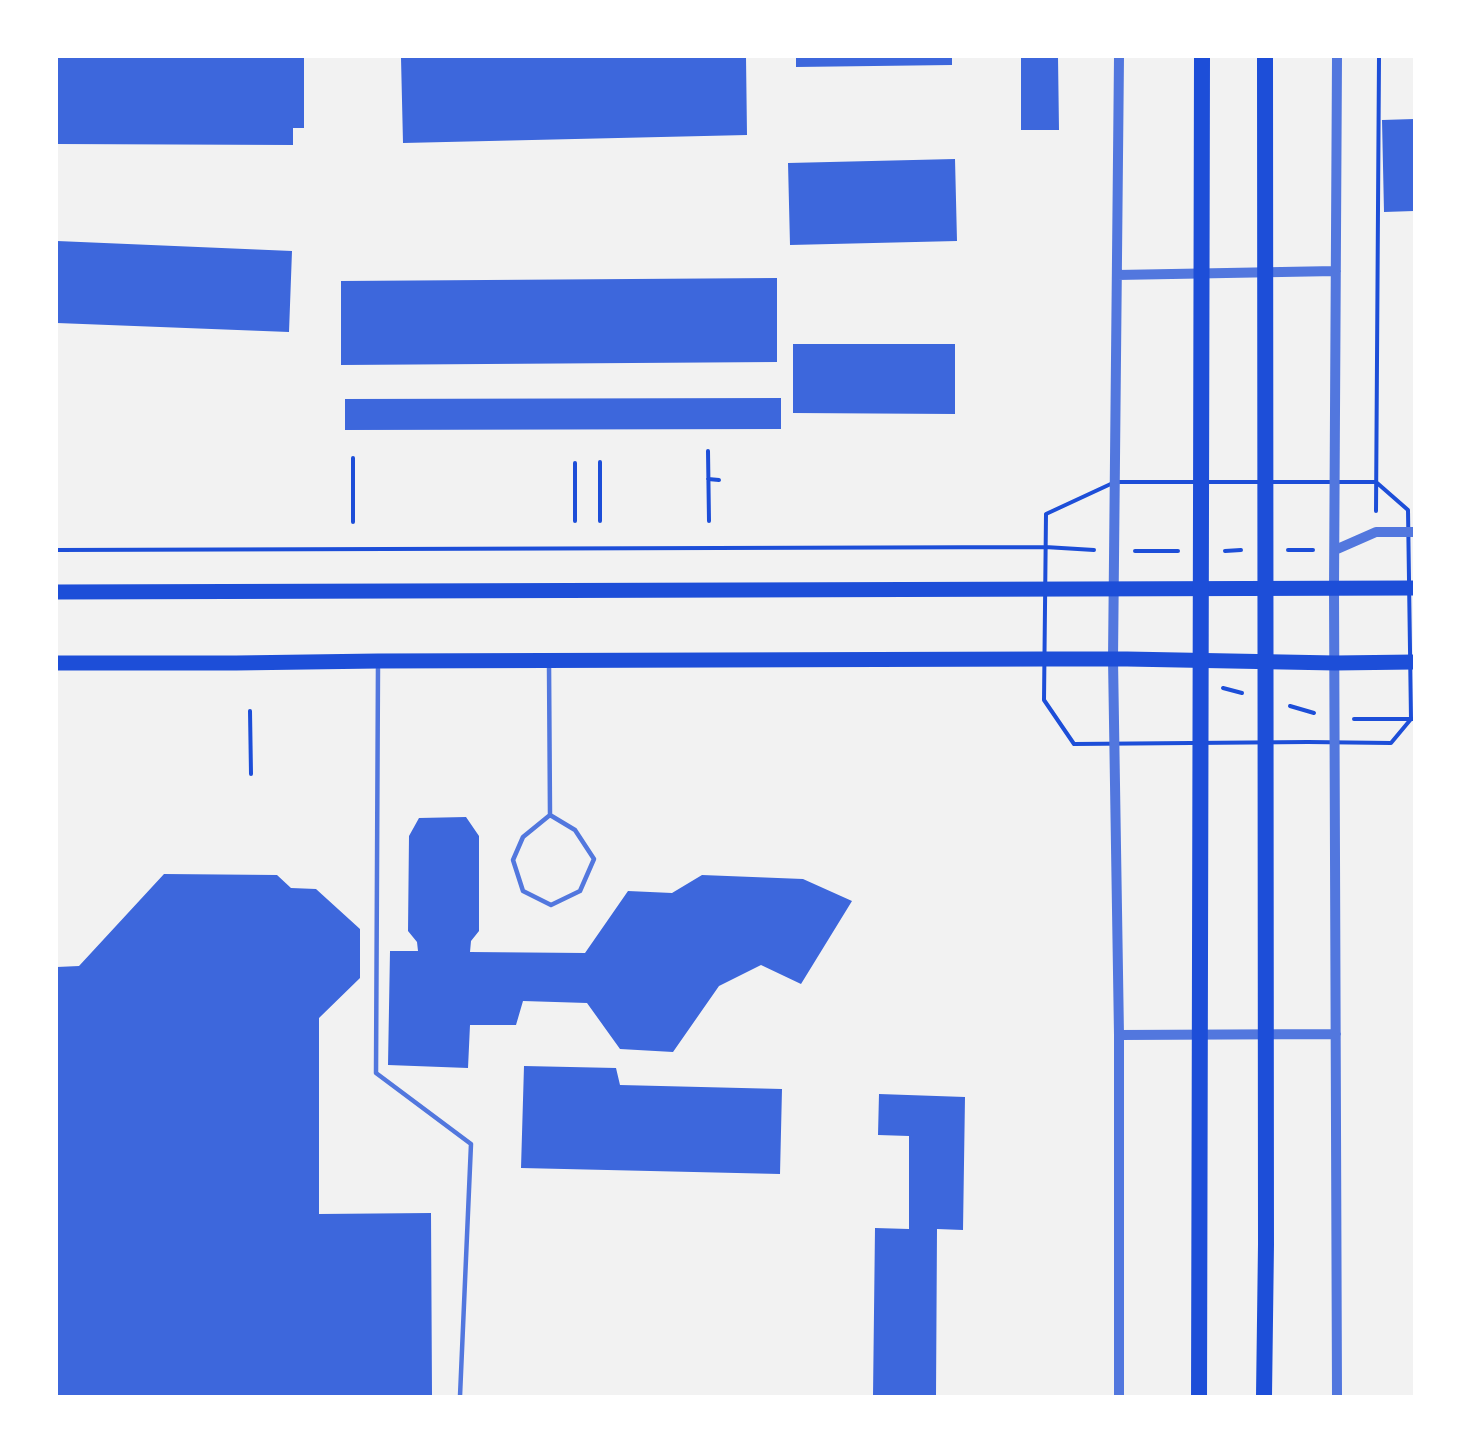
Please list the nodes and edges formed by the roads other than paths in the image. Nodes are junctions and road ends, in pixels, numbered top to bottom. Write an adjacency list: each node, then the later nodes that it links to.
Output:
1 (1119, 57): 6 (street)
2 (1202, 57): 24 (highway)
3 (1265, 57): 25 (highway)
4 (1337, 57): 5 (street)
5 (1336, 271): 6 (street); 8 (street)
6 (1117, 275): 9 (street)
7 (1414, 532): 8 (street)
8 (1335, 550): 10 (street)
9 (1114, 588): 10 (main road); 12 (main road); 13 (street)
10 (1334, 588): 11 (main road); 18 (street)
11 (1414, 588)
12 (57, 592)
13 (1113, 659): 15 (main road); 18 (main road); 21 (street)
14 (378, 661): 15 (main road); 17 (main road); 22 (lane)
15 (549, 661): 19 (lane)
16 (1414, 662): 18 (main road)
17 (57, 663)
18 (1335, 663): 20 (street)
19 (550, 815): 19 (lane)
20 (1336, 1034): 21 (street); 26 (street)
21 (1119, 1035): 23 (street)
22 (460, 1396)
23 (1119, 1396)
24 (1199, 1396)
25 (1264, 1396)
26 (1337, 1396)

